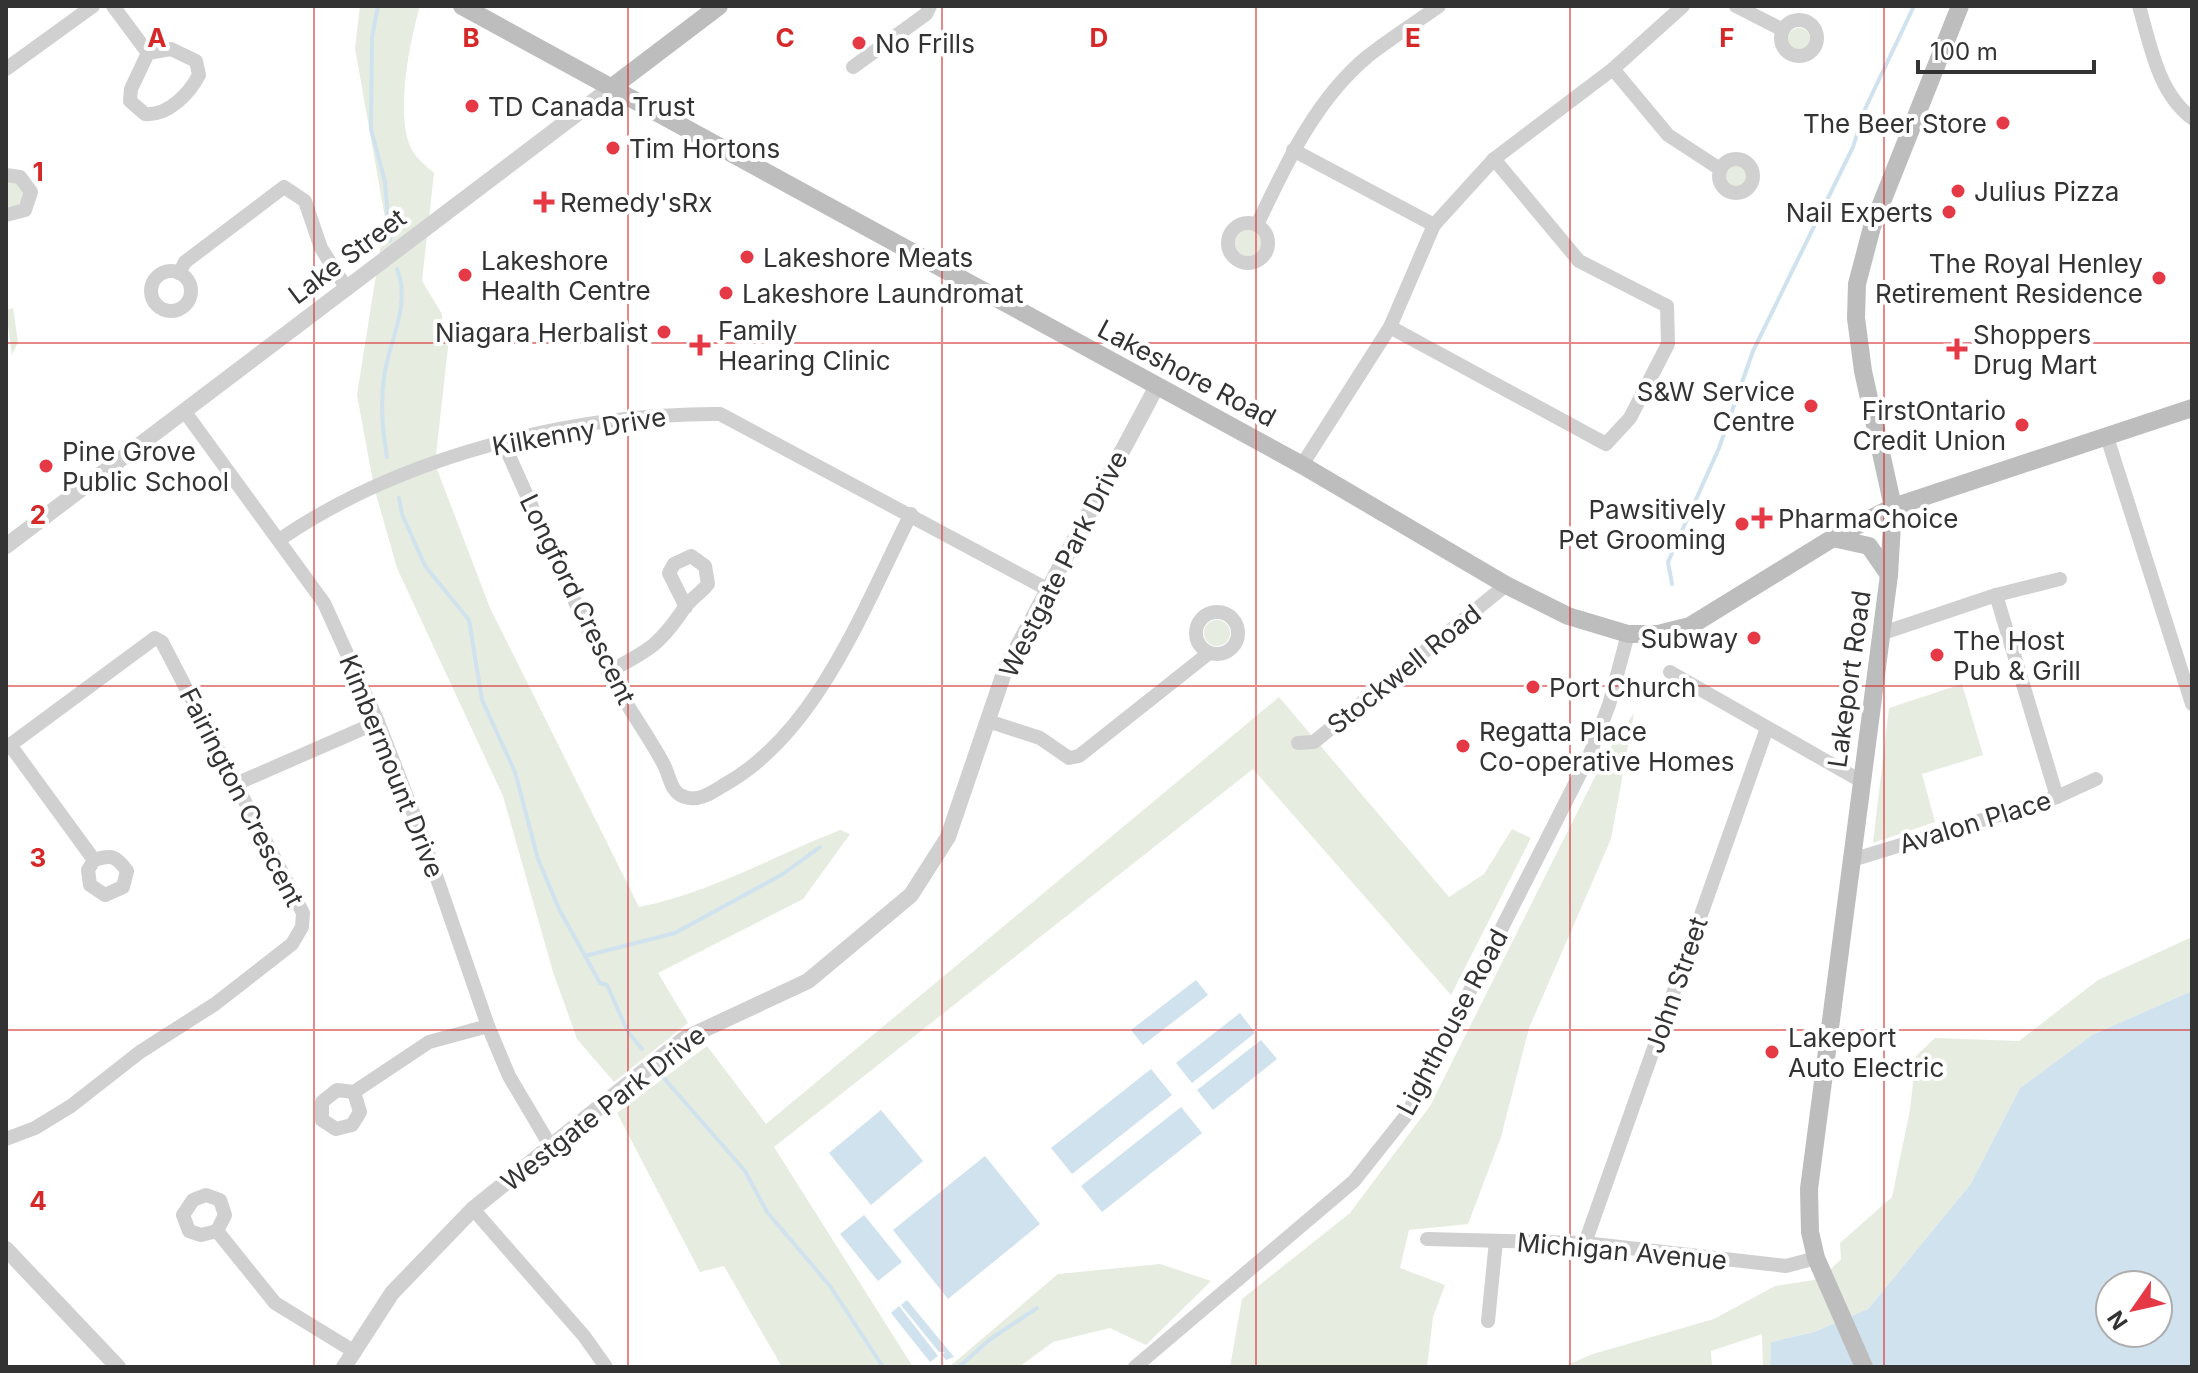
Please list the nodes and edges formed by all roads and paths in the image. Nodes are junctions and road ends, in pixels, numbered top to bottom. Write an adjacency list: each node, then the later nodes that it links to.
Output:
1 (93, 6): 14 (street)
2 (113, 6): 12 (street)
3 (462, 6): 16 (main road, Lakeshore Road)
4 (719, 6): 16 (main road, Lake Street)
5 (930, 6): 13 (street)
6 (1439, 6): 18 (street)
7 (1683, 6): 15 (street)
8 (1736, 6): 11 (street)
9 (1960, 6): 34 (main road, Lakeport Road)
10 (2139, 6): 17 (street)
11 (1783, 30)
12 (148, 53): 12 (street)
13 (853, 67)
14 (6, 69)
15 (1613, 69): 19 (street); 20 (street)
16 (611, 88): 26 (street, Lake Street); 28 (main road, Lakeshore Road)
17 (2192, 118)
18 (1293, 150): 23 (street); 24 (street)
19 (1494, 159): 24 (street); 27 (street)
20 (1720, 169)
21 (6, 175): 22 (street)
22 (6, 215)
23 (1257, 225)
24 (1434, 225): 27 (street)
25 (179, 273): 26 (street)
26 (347, 289): 30 (street, Lake Street)
27 (1390, 327): 33 (street)
28 (1157, 386): 33 (main road, Lakeshore Road); 42 (street, Westgate Park Drive)
29 (2192, 408): 31 (main road, Lakeshore Road)
30 (185, 412): 37 (street, Kimbermount Drive); 38 (street, Lake Street)
31 (2107, 437): 34 (main road, Lakeshore Road); 50 (street)
32 (503, 442): 35 (street, Kilkenny Drive); 37 (street, Kilkenny Drive); 48 (street, Longford Crescent)
33 (1302, 465): 41 (main road, Lakeshore Road)
34 (1893, 507): 36 (main road, Lakeshore Road); 39 (main road, Lakeport Road)
35 (911, 514): 42 (street, Kilkenny Drive); 48 (street, Longford Crescent)
36 (1833, 538): 39 (main road); 45 (main road, Lakeshore Road)
37 (279, 540): 52 (street, Kimbermount Drive)
38 (6, 546)
39 (1889, 575): 46 (main road, Lakeport Road)
40 (2060, 579): 43 (street)
41 (1506, 585): 45 (main road, Lakeshore Road); 54 (street, Stockwell Road)
42 (1047, 589): 51 (street, Westgate Park Drive)
43 (1996, 595): 46 (street); 59 (street)
44 (686, 607): 48 (street)
45 (1628, 634): 78 (street, Lighthouse Road)
46 (1880, 634): 57 (main road, Lakeport Road)
47 (1209, 653): 51 (street)
48 (608, 672)
49 (1670, 672): 53 (street)
50 (2192, 702)
51 (988, 721): 65 (street, Westgate Park Drive)
52 (378, 722): 58 (street); 62 (street, Kimbermount Drive)
53 (1767, 728): 57 (street); 70 (street, John Street)
54 (1298, 743)
55 (8, 746): 58 (street, Fairington Crescent); 60 (street)
56 (2096, 779): 59 (street, Avalon Place)
57 (1861, 781): 61 (main road, Lakeport Road)
58 (238, 783): 64 (street, Fairington Crescent)
59 (2057, 797): 61 (street, Avalon Place)
60 (94, 860)
61 (1852, 860): 72 (main road, Lakeport Road)
62 (488, 1026): 63 (street); 65 (street, Kimbermount Drive)
63 (354, 1092)
64 (6, 1139)
65 (551, 1147): 66 (street, Westgate Park Drive)
66 (473, 1209): 74 (street, Westgate Park Drive); 77 (street)
67 (217, 1231): 74 (street)
68 (1427, 1239): 69 (street, Michigan Avenue)
69 (1496, 1241): 70 (street, Michigan Avenue); 73 (street)
70 (1585, 1243): 72 (street, Michigan Avenue)
71 (6, 1249): 75 (street)
72 (1816, 1258): 79 (main road, Lakeport Road)
73 (1488, 1321)
74 (355, 1352): 76 (street, Westgate Park Drive)
75 (118, 1367)
76 (344, 1367)
77 (606, 1367)
78 (1135, 1367)
79 (1864, 1367)

